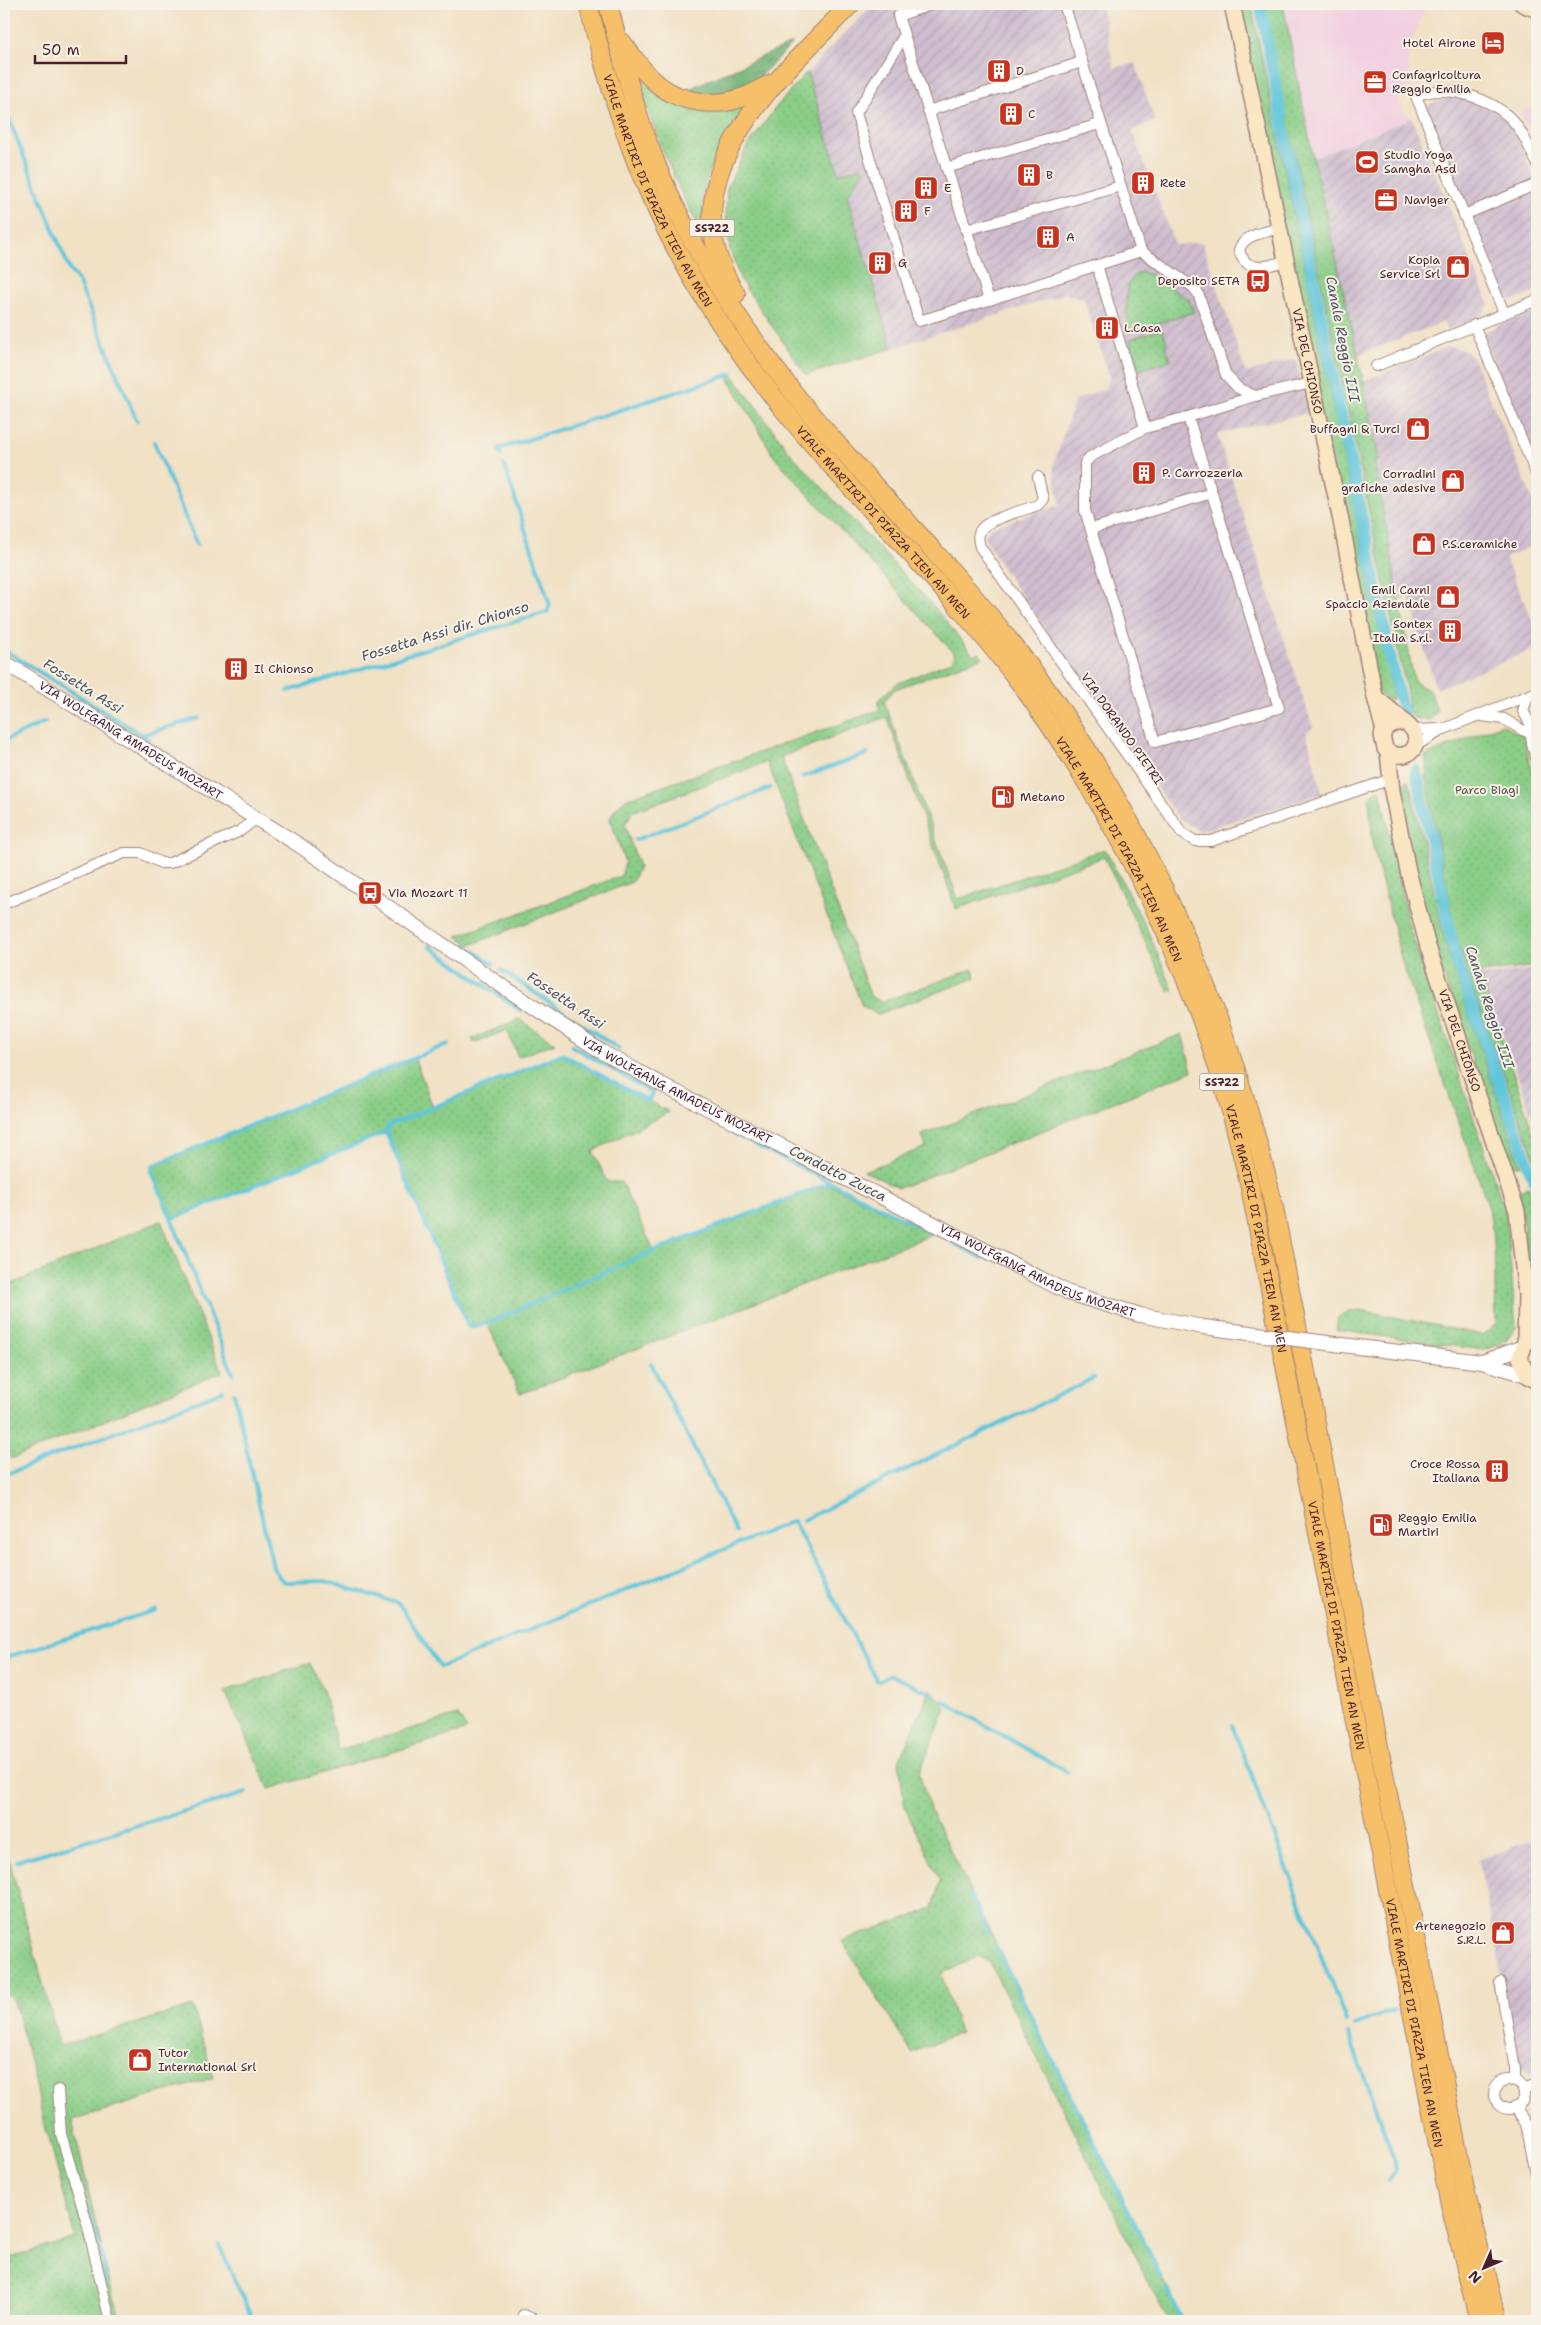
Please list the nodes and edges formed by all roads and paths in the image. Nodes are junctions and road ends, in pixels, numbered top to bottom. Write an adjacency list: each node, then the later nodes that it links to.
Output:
1 (588, 4): 68 (highway, VIALE MARTIRI DI PIAZZA TIEN AN MEN / SS722)
2 (608, 4): 9 (highway, VIALE MARTIRI DI PIAZZA TIEN AN MEN / SS722)
3 (851, 4): 12 (highway, SS722)
4 (933, 4): 10 (street)
5 (1064, 4): 11 (street)
6 (1232, 4): 20 (main road, VIA DEL CHIONSO)
7 (1522, 4): 8 (main road)
8 (1537, 10)
9 (615, 31): 12 (highway, SS722); 30 (highway, VIALE MARTIRI DI PIAZZA TIEN AN MEN / SS722)
10 (904, 36): 13 (street); 25 (street)
11 (1082, 62): 13 (street); 14 (street)
12 (777, 80): 30 (highway, SS722)
13 (928, 111): 16 (street)
14 (1100, 124): 16 (street); 18 (street)
15 (1537, 163): 19 (street)
16 (946, 168): 21 (street)
17 (1537, 184): 19 (street)
18 (1120, 186): 21 (street); 22 (street)
19 (1464, 215): 27 (street)
20 (1278, 228): 23 (main road, VIA DEL CHIONSO); 23 (street)
21 (966, 230): 25 (street)
22 (1141, 251): 24 (street); 32 (street)
23 (1285, 261): 31 (main road, VIA DEL CHIONSO)
24 (1097, 265): 25 (street); 34 (street)
25 (988, 300)
26 (1537, 300): 27 (street)
27 (1504, 313): 28 (street)
28 (1474, 325): 29 (street); 35 (street)
29 (1376, 366)
30 (782, 378): 69 (highway, VIALE MARTIRI DI PIAZZA TIEN AN MEN / SS722)
31 (1312, 383): 32 (street); 41 (main road, VIA DEL CHIONSO)
32 (1255, 396): 33 (street)
33 (1188, 417): 34 (street); 37 (street)
34 (1146, 428): 38 (street)
35 (1537, 476)
36 (1038, 477): 50 (street, VIA DORANDO PIETRI)
37 (1212, 492): 38 (street); 38 (street)
38 (1091, 529)
39 (4, 662): 51 (street, VIA WOLFGANG AMADEUS MOZART)
40 (1532, 694): 42 (street); 46 (street)
41 (1375, 697): 43 (main road); 45 (main road, VIA DEL CHIONSO)
42 (1479, 716): 44 (street); 46 (street)
43 (1408, 726): 44 (street); 45 (main road); 47 (main road)
44 (1444, 729): 47 (street)
45 (1384, 731): 48 (main road, VIA DEL CHIONSO)
46 (1534, 731): 49 (street)
47 (1410, 751): 48 (main road); 50 (main road)
48 (1388, 752): 50 (main road, VIA DEL CHIONSO)
49 (1537, 761)
50 (1392, 781): 53 (main road, VIA DEL CHIONSO)
51 (257, 818): 52 (street); 56 (street, VIA WOLFGANG AMADEUS MOZART, bridge)
52 (4, 904)
53 (1526, 1295): 54 (main road, VIA DEL CHIONSO); 55 (main road, VIA DEL CHIONSO)
54 (1537, 1317)
55 (1528, 1342): 56 (street, VIA WOLFGANG AMADEUS MOZART); 57 (main road, VIA DEL CHIONSO)
56 (1482, 1362): 57 (street, VIA WOLFGANG AMADEUS MOZART)
57 (1532, 1378)
58 (1500, 1982): 59 (street)
59 (1515, 2080): 62 (street); 63 (street)
60 (1537, 2085): 62 (street)
61 (58, 2090): 66 (street)
62 (1523, 2090): 63 (street)
63 (1515, 2107): 64 (street)
64 (1537, 2179)
65 (523, 2316): 67 (street)
66 (110, 2321)
67 (538, 2321)
68 (1478, 2321)
69 (1498, 2321)

